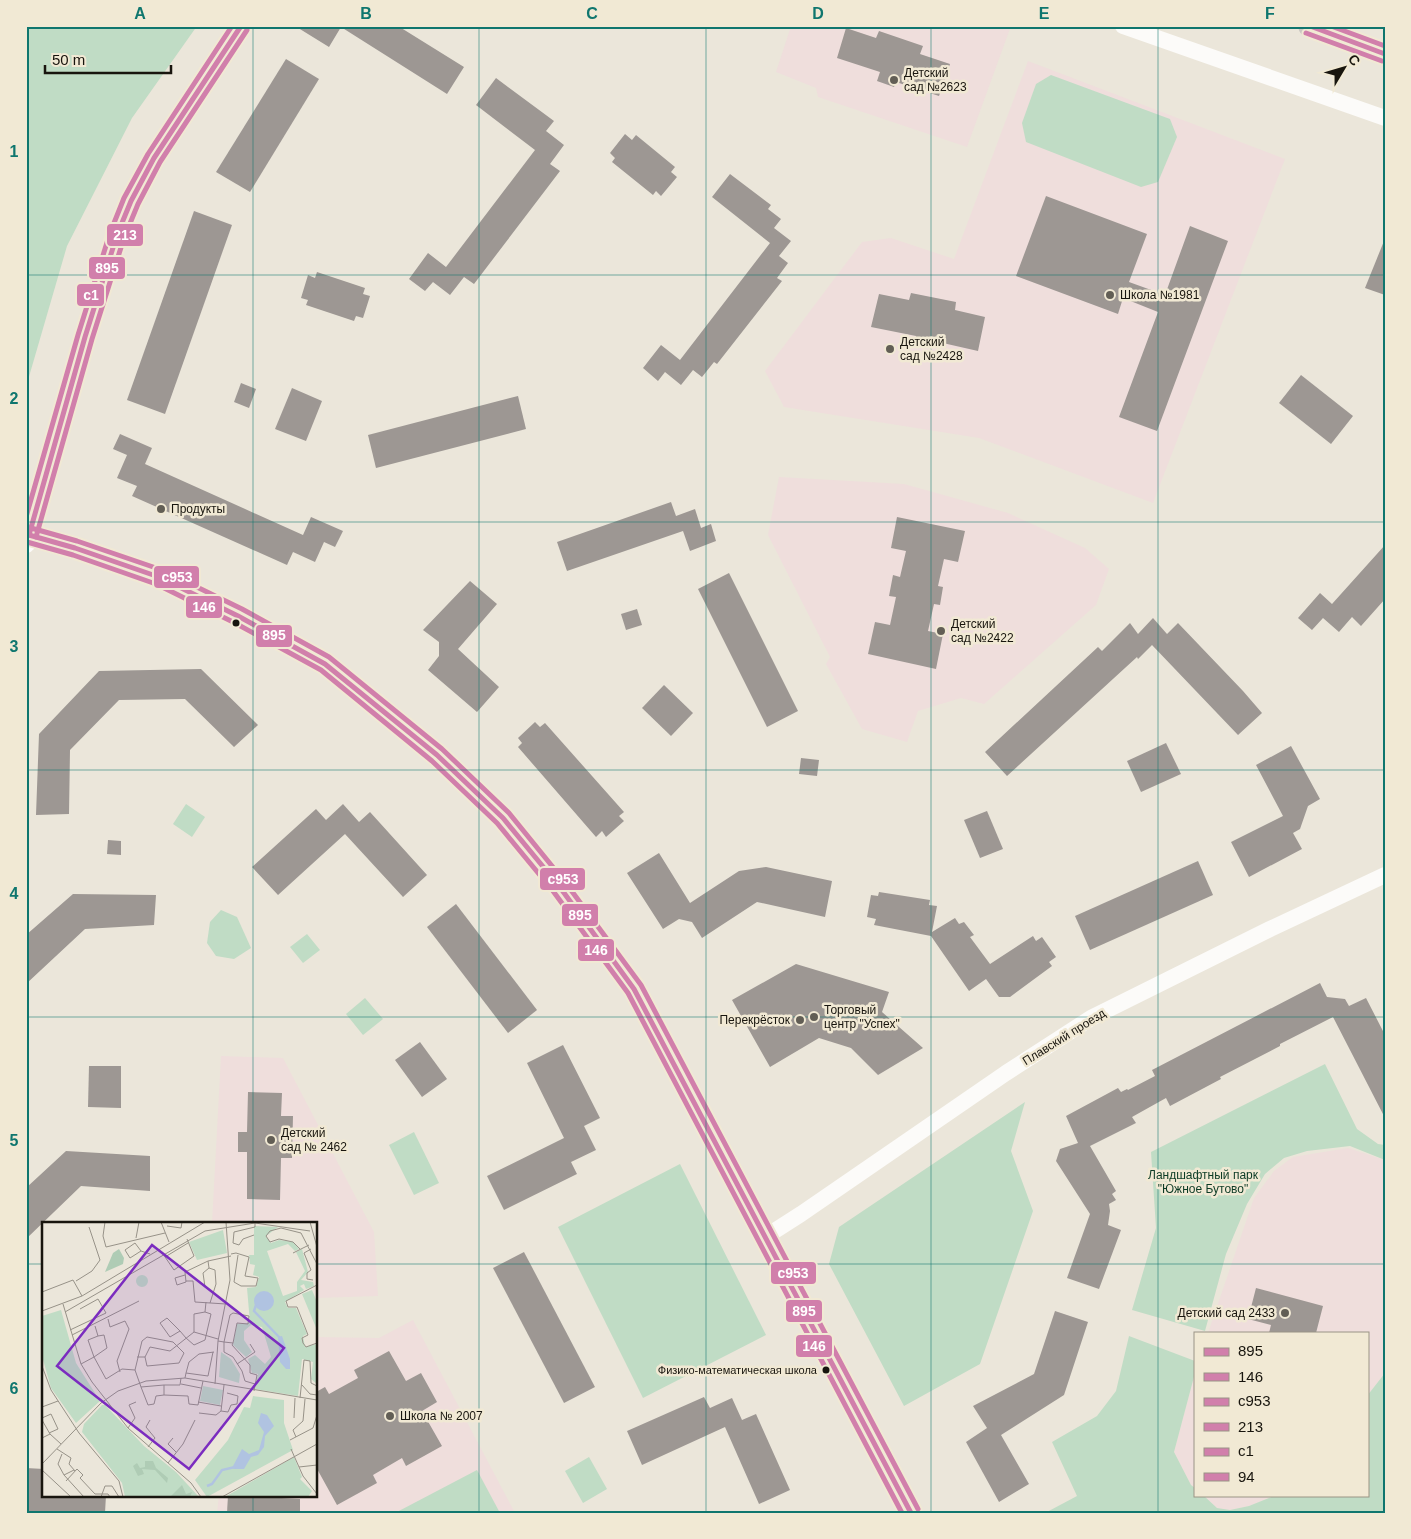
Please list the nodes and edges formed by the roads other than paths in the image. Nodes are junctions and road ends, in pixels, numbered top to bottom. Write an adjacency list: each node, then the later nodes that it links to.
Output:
1 (241, 26): 6 (street)
2 (1123, 26): 5 (street)
3 (1308, 26): 4 (main road)
4 (1385, 54)
5 (1385, 118)
6 (27, 537): 8 (street)
7 (1385, 875): 8 (street, Плавский проезд)
8 (765, 1236): 9 (street)
9 (911, 1513)

